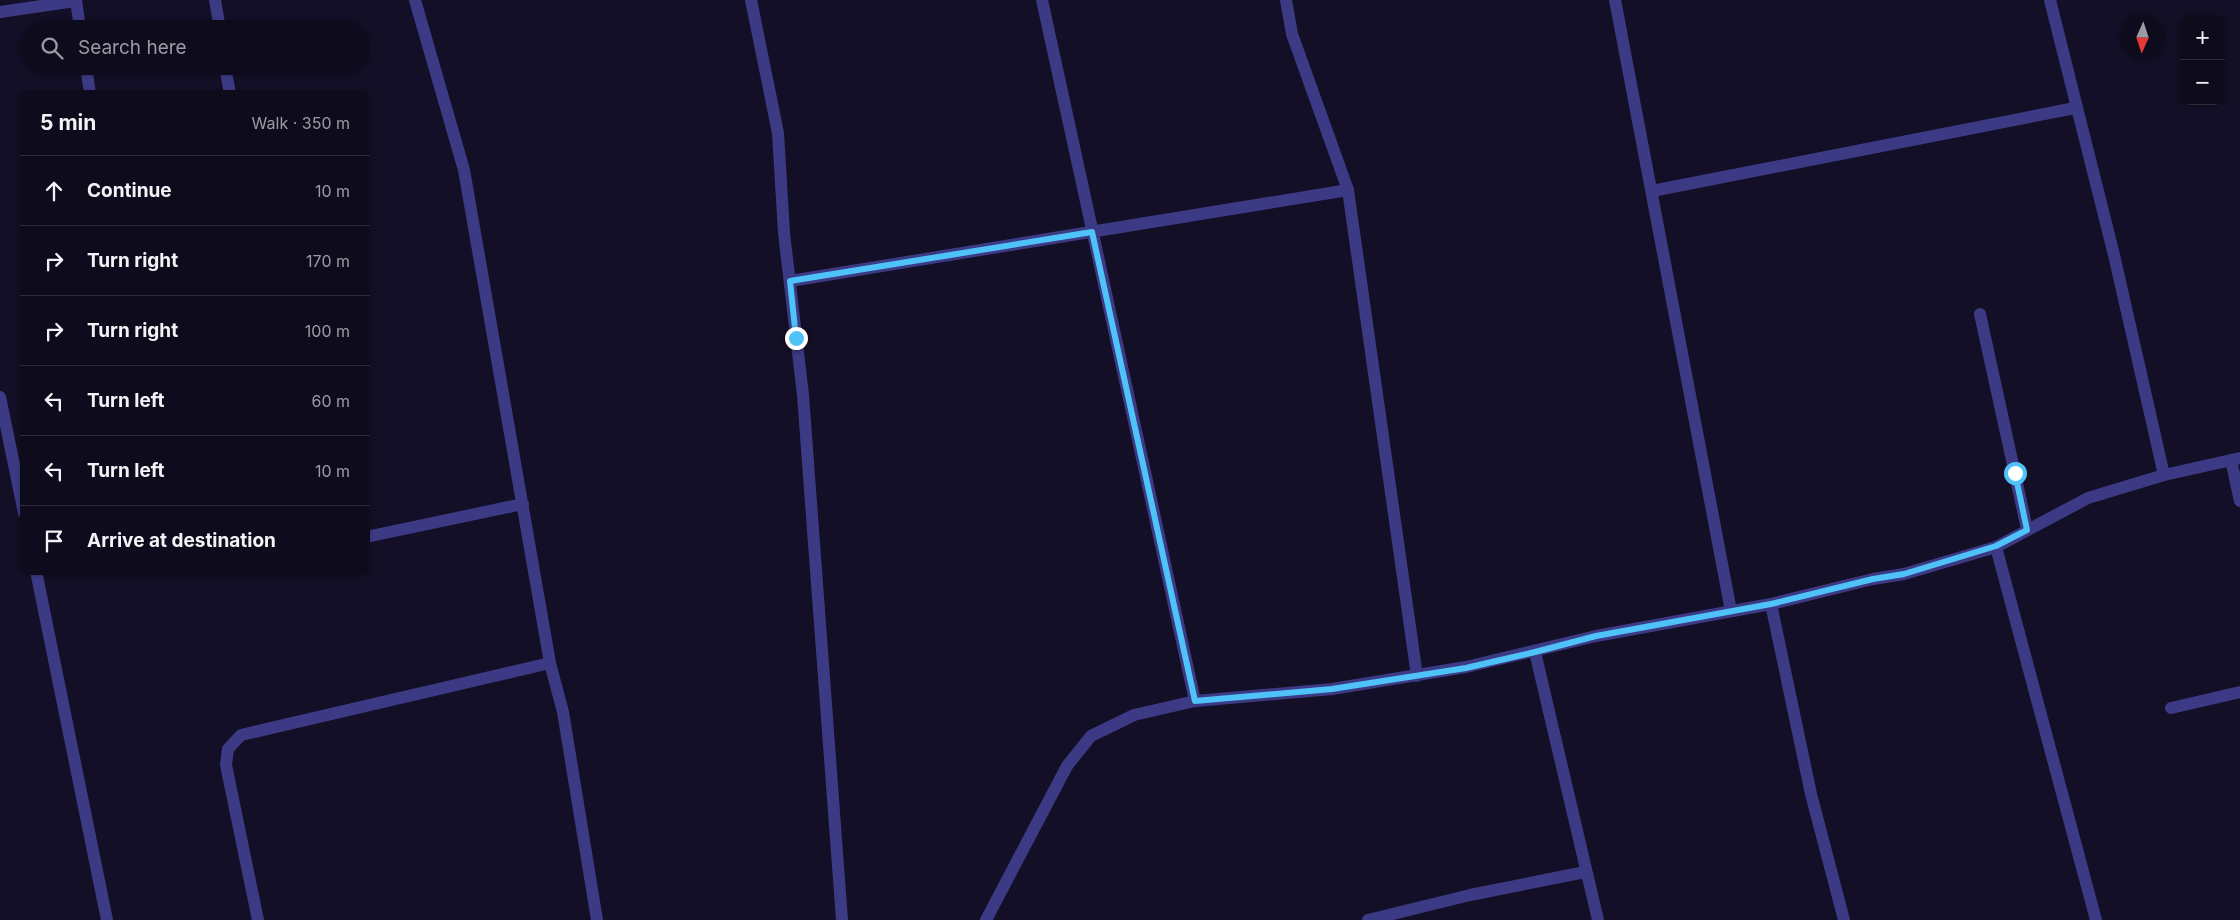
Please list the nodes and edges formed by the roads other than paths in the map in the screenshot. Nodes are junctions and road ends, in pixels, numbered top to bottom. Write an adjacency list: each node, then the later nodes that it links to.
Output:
1 (76, 0): 9 (street); 10 (street)
2 (215, 0): 11 (street)
3 (415, 0): 27 (street)
4 (751, 0): 20 (street)
5 (1042, 0): 19 (street)
6 (1286, 0): 17 (street)
7 (1615, 0): 18 (street)
8 (2050, 0): 16 (street)
9 (0, 12)
10 (79, 20)
11 (218, 20)
12 (87, 75): 14 (street)
13 (227, 75): 15 (street)
14 (89, 90)
15 (229, 90)
16 (2076, 108): 18 (street); 24 (street)
17 (1348, 190): 19 (street); 36 (street)
18 (1652, 191): 33 (street)
19 (1092, 232): 20 (street); 38 (street)
20 (790, 281): 44 (street)
21 (1980, 314): 28 (street)
22 (0, 397): 25 (street)
23 (2236, 459): 24 (street); 26 (street)
24 (2164, 475): 28 (street)
25 (20, 494)
26 (2240, 501)
27 (523, 504): 29 (street); 35 (street)
28 (2027, 530): 30 (street)
29 (370, 537)
30 (1996, 546): 32 (street); 49 (street)
31 (37, 575): 41 (street)
32 (1771, 604): 33 (street); 48 (street)
33 (1732, 611): 34 (street)
34 (1535, 652): 36 (street); 40 (street)
35 (550, 663): 42 (street); 43 (street)
36 (1417, 676): 38 (street)
37 (2240, 692): 39 (street)
38 (1195, 701): 45 (street)
39 (2172, 708)
40 (1585, 872): 46 (street); 47 (street)
41 (107, 920)
42 (258, 920)
43 (597, 920)
44 (842, 920)
45 (986, 920)
46 (1368, 920)
47 (1598, 920)
48 (1844, 920)
49 (2096, 920)

